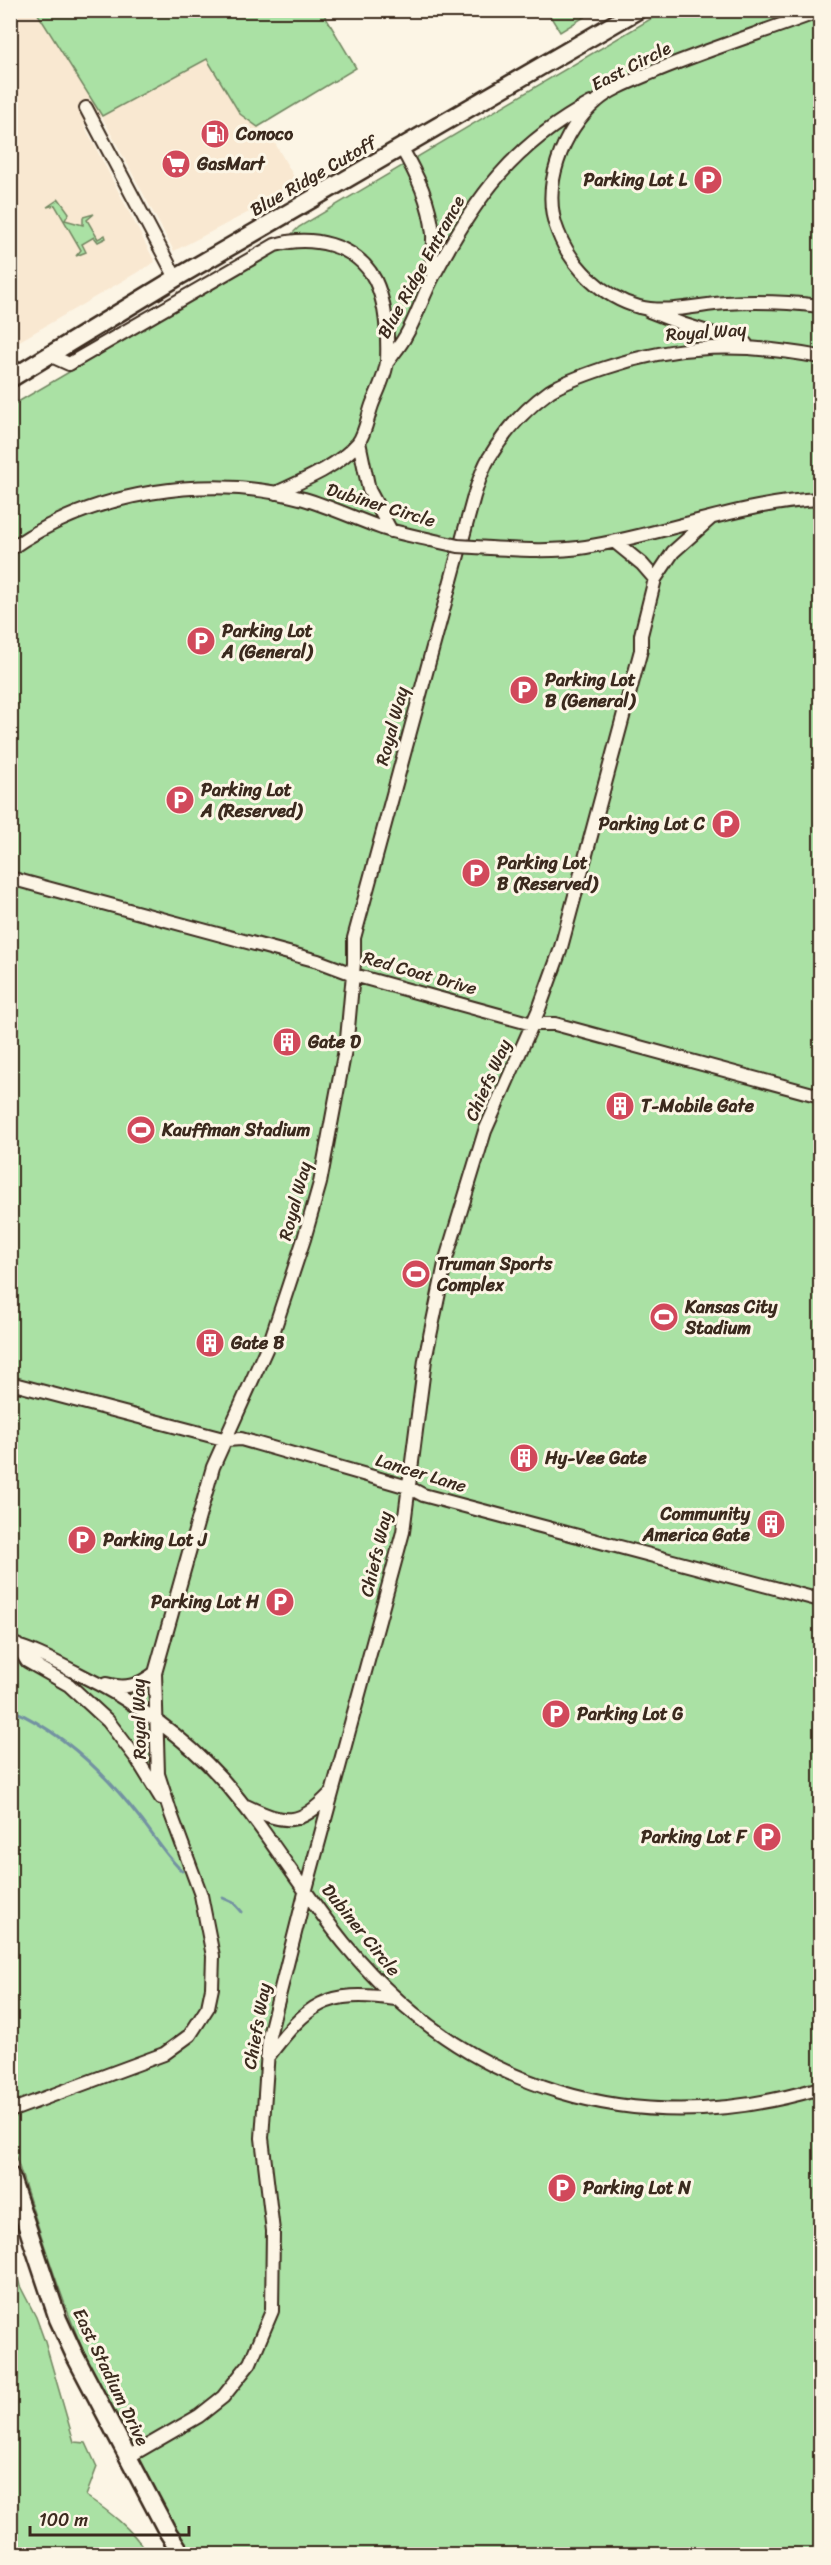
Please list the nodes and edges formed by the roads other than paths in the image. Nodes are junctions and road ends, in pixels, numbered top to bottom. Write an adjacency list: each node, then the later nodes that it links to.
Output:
1 (638, 10): 7 (main road, Blue Ridge Cutoff)
2 (798, 10): 4 (street)
3 (820, 11): 4 (street, East Circle)
4 (789, 22): 5 (street, East Circle)
5 (597, 100): 8 (street, Blue Ridge Entrance); 11 (street, East Circle)
6 (86, 108): 9 (street)
7 (401, 147): 8 (street); 9 (main road, Blue Ridge Cutoff)
8 (433, 277): 15 (street, Blue Ridge Entrance)
9 (176, 278): 13 (main road, Blue Ridge Cutoff)
10 (820, 306): 11 (street, East Circle)
11 (639, 307): 12 (street, East Circle)
12 (756, 347): 14 (street, Royal Way); 26 (street, Royal Way)
13 (49, 356): 15 (street); 16 (main road, Blue Ridge Cutoff)
14 (820, 357)
15 (387, 363): 17 (street)
16 (10, 379)
17 (359, 442): 18 (street); 21 (street)
18 (276, 493): 21 (street, Dubiner Circle); 23 (street, Dubiner Circle)
19 (820, 499): 20 (street, Dubiner Circle)
20 (714, 515): 22 (street, Dubiner Circle); 24 (street, Chiefs Way)
21 (392, 531): 22 (street, Dubiner Circle, bridge)
22 (615, 542): 24 (street)
23 (10, 549)
24 (655, 579): 27 (street, Chiefs Way)
25 (10, 878): 26 (street, Red Coat Drive)
26 (353, 973): 27 (street, Red Coat Drive); 30 (street, Royal Way)
27 (532, 1024): 28 (street, Red Coat Drive); 31 (street, Chiefs Way)
28 (820, 1096)
29 (10, 1383): 30 (street, Lancer Lane)
30 (227, 1440): 31 (street, Lancer Lane); 34 (street, Royal Way)
31 (408, 1487): 32 (street, Lancer Lane); 37 (street, Chiefs Way)
32 (820, 1600)
33 (14, 1644): 35 (street, Dubiner Circle); 39 (street)
34 (155, 1673): 35 (street); 36 (street, Royal Way)
35 (90, 1680): 36 (street, Dubiner Circle)
36 (156, 1720): 38 (street, Dubiner Circle); 39 (street, Royal Way)
37 (333, 1791): 38 (street); 40 (street, Chiefs Way)
38 (243, 1804): 40 (street, Dubiner Circle)
39 (171, 1814): 44 (street, Royal Way)
40 (306, 1890): 41 (street, Dubiner Circle); 42 (street, Chiefs Way)
41 (396, 1999): 42 (street); 43 (street, Dubiner Circle)
42 (266, 2059): 46 (street, Chiefs Way)
43 (820, 2088)
44 (10, 2111)
45 (10, 2175): 46 (main road, East Stadium Drive)
46 (128, 2457): 47 (main road, East Stadium Drive)
47 (182, 2554)

